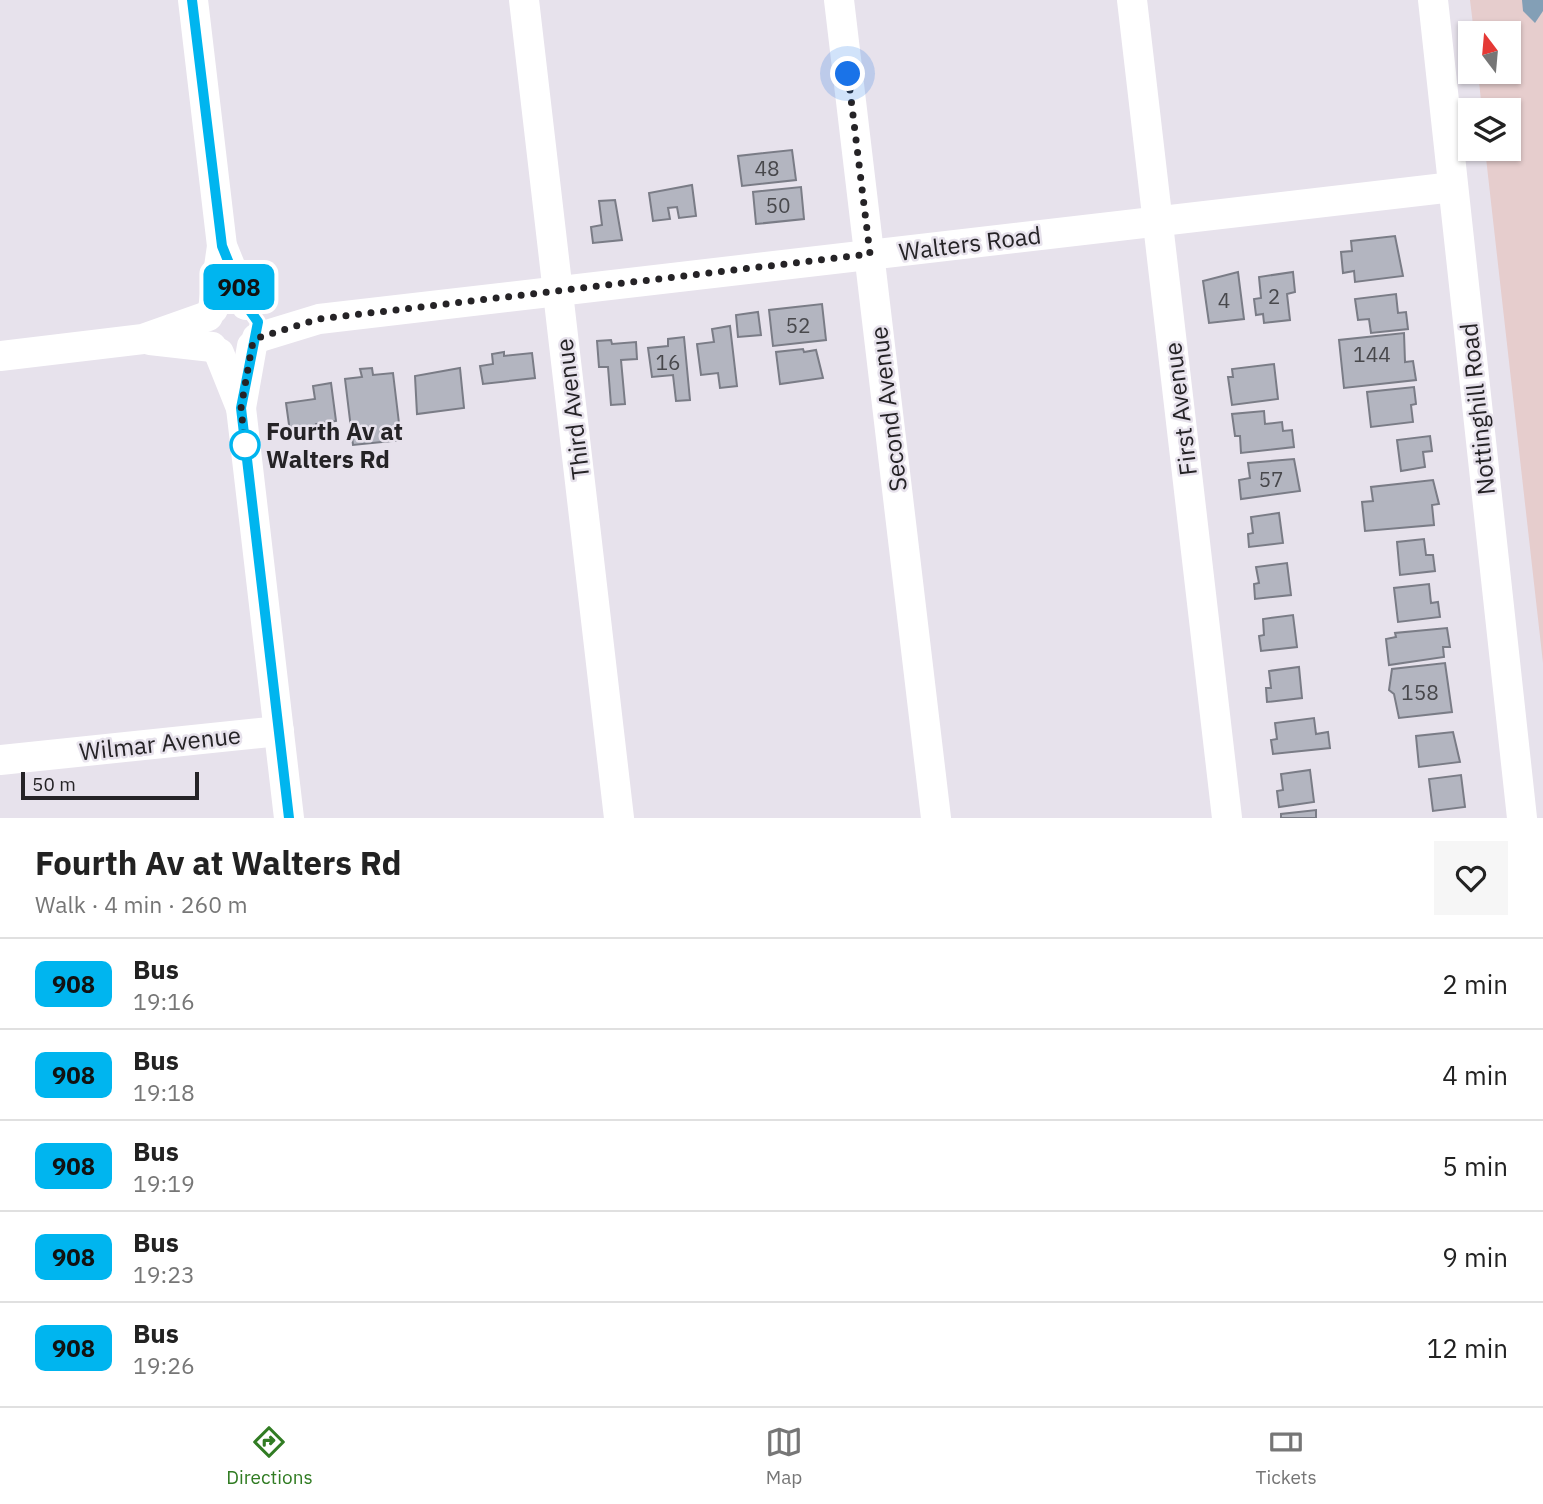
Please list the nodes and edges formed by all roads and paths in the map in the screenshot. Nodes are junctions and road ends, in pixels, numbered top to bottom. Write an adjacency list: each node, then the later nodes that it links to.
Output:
1 (192, 0): 8 (street)
2 (524, 0): 10 (street, Third Avenue)
3 (839, 0): 9 (street, Second Avenue)
4 (1132, 0): 7 (street, First Avenue)
5 (1433, 0): 6 (street, Nottinghill Road)
6 (1453, 187): 7 (street, Walters Road); 25 (street, Nottinghill Road)
7 (1158, 221): 9 (street, Walters Road); 24 (street, First Avenue)
8 (222, 246): 11 (street); 12 (street)
9 (870, 254): 10 (street, Walters Road); 23 (street, Second Avenue)
10 (558, 291): 13 (street, Walters Road); 22 (street, Third Avenue)
11 (248, 307): 12 (street); 13 (street, Walters Road); 15 (street)
12 (210, 312): 14 (street); 16 (street)
13 (319, 319): 15 (street, Walters Road)
14 (143, 339): 16 (street); 17 (street)
15 (254, 342): 16 (street); 18 (street)
16 (215, 350): 18 (street)
17 (0, 356)
18 (241, 408): 19 (street)
19 (279, 731): 20 (street, Wilmar Avenue); 21 (street)
20 (0, 760)
21 (289, 818)
22 (619, 818)
23 (936, 818)
24 (1227, 818)
25 (1522, 818)

